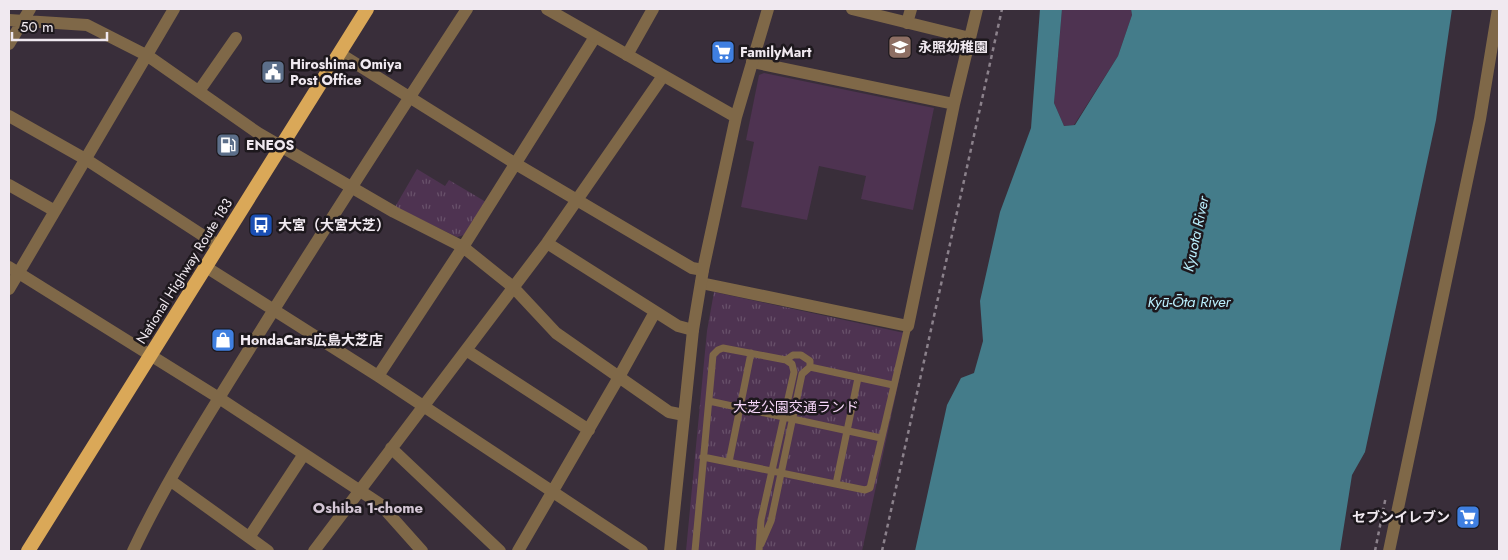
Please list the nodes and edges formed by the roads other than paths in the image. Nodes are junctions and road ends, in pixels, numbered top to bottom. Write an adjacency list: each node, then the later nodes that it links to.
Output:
1 (30, 9): 13 (street)
2 (174, 9): 21 (street)
3 (467, 9): 25 (street)
4 (547, 9): 15 (street)
5 (653, 9): 20 (street)
6 (852, 9): 14 (street)
7 (911, 9): 14 (street)
8 (977, 9): 17 (street)
9 (1498, 9): 90 (street)
10 (363, 10): 19 (highway, National Highway Route 183)
11 (764, 10): 22 (street)
12 (9, 20): 13 (street)
13 (23, 22): 18 (street); 21 (street)
14 (907, 22): 17 (street)
15 (595, 37): 20 (street); 31 (street)
16 (236, 38): 24 (street)
17 (970, 38): 26 (street)
18 (9, 44)
19 (339, 53): 25 (street); 29 (highway, National Highway Route 183)
20 (627, 55): 23 (street)
21 (148, 56): 24 (street); 30 (street)
22 (752, 62): 26 (street); 28 (street)
23 (663, 76): 28 (street); 34 (street)
24 (200, 91): 29 (street)
25 (410, 96): 31 (street); 33 (street)
26 (954, 104): 47 (street)
27 (9, 116): 30 (street)
28 (736, 117): 41 (street)
29 (281, 147): 33 (street); 37 (highway, National Highway Route 183)
30 (87, 160): 35 (street); 37 (street)
31 (516, 164): 34 (street); 38 (street)
32 (9, 185): 35 (street)
33 (350, 186): 38 (street); 45 (street)
34 (577, 202): 36 (street); 41 (street)
35 (55, 211): 40 (street)
36 (547, 243): 43 (street); 46 (street)
37 (219, 246): 39 (highway, National Highway Route 183)
38 (463, 247): 43 (street); 54 (street)
39 (206, 267): 45 (street); 51 (highway, National Highway Route 183)
40 (14, 270): 44 (street); 51 (street)
41 (703, 270): 42 (street)
42 (700, 283): 47 (street); 48 (street)
43 (513, 287): 49 (street); 55 (street)
44 (9, 289)
45 (274, 310): 54 (street); 58 (street)
46 (655, 312): 48 (street); 55 (street)
47 (908, 326): 57 (lane)
48 (693, 330): 62 (street)
49 (466, 350): 60 (street); 65 (street)
50 (751, 353): 52 (lane); 59 (lane); 61 (lane)
51 (150, 354): 58 (street); 80 (highway, National Highway Route 183)
52 (786, 360): 53 (lane); 63 (lane)
53 (810, 367): 56 (lane); 64 (lane)
54 (378, 376): 60 (street)
55 (620, 377): 62 (street); 65 (street)
56 (858, 378): 57 (lane); 66 (lane)
57 (893, 385): 67 (lane)
58 (220, 398): 69 (street); 74 (street)
59 (709, 401): 61 (lane); 70 (lane)
60 (423, 406): 68 (street); 77 (street)
61 (740, 408): 63 (lane); 71 (lane)
62 (684, 415): 88 (street)
63 (784, 417): 64 (lane); 72 (lane)
64 (793, 419): 66 (lane); 73 (lane)
65 (589, 430): 77 (street)
66 (847, 430): 67 (lane); 75 (lane)
67 (881, 438): 75 (lane)
68 (391, 448): 76 (street); 85 (street)
69 (304, 454): 76 (street); 78 (street)
70 (704, 457): 71 (lane); 89 (lane)
71 (729, 462): 72 (lane)
72 (772, 471): 73 (lane); 79 (lane)
73 (781, 473): 75 (lane); 79 (lane)
74 (171, 481): 78 (street); 81 (street)
75 (836, 484)
76 (359, 490): 83 (street); 84 (street)
77 (552, 491): 86 (street); 87 (street)
78 (250, 536): 82 (street)
79 (760, 548)
80 (28, 551)
81 (133, 551)
82 (268, 551)
83 (314, 551)
84 (422, 551)
85 (500, 551)
86 (518, 551)
87 (642, 551)
88 (670, 551)
89 (695, 551)
90 (1389, 551)

